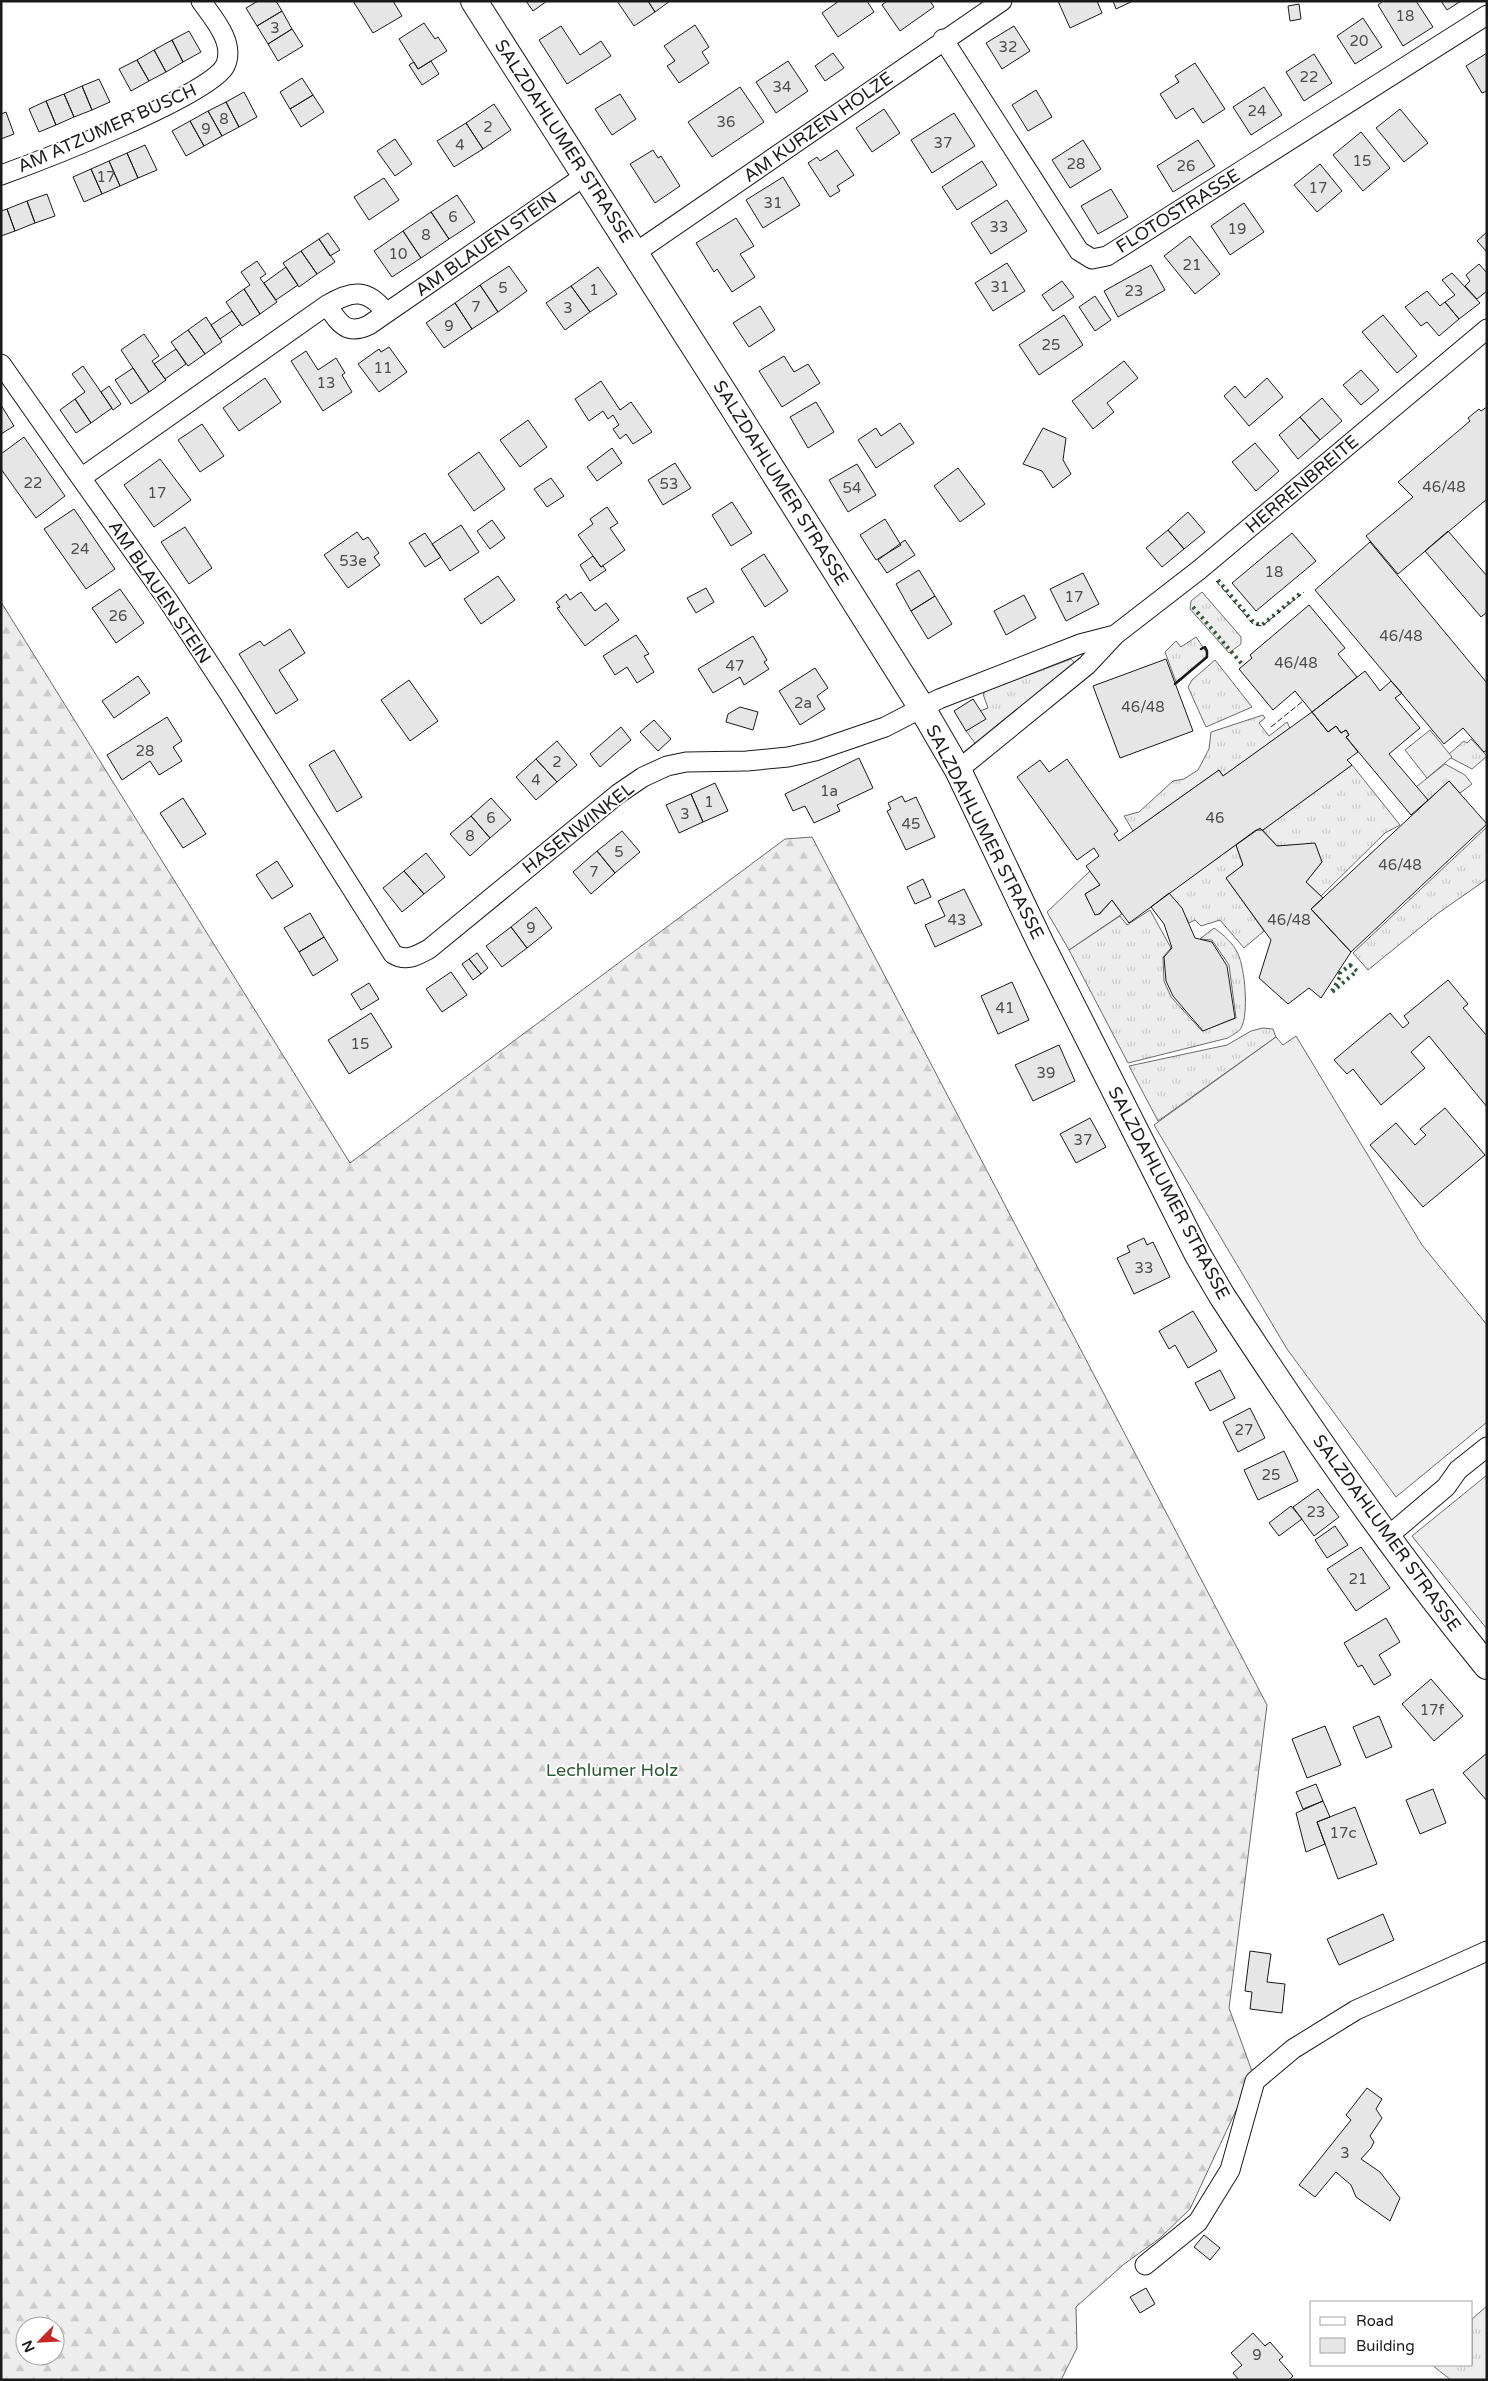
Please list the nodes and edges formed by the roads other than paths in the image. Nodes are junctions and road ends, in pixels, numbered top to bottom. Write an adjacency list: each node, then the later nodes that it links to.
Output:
1 (201, 1): 6 (street, AM ATZUMER BUSCH)
2 (474, 1): 7 (main road, SALZDAHLUMER STRASSE)
3 (1002, 1): 5 (street, AM KURZEN HOLZE)
4 (1487, 16): 5 (street, FLOTOSTRASSE)
5 (943, 39): 8 (street, AM KURZEN HOLZE)
6 (1, 175)
7 (586, 175): 8 (main road, SALZDAHLUMER STRASSE); 10 (street, AM BLAUEN STEIN)
8 (636, 253): 15 (main road, SALZDAHLUMER STRASSE)
9 (327, 305): 10 (street); 10 (street, AM BLAUEN STEIN); 13 (street)
10 (386, 313)
11 (1487, 329): 14 (street, HERRENBREITE)
12 (1, 364): 13 (street)
13 (81, 478): 17 (street, AM BLAUEN STEIN)
14 (1115, 635): 15 (street, HERRENBREITE); 16 (street, HERRENBREITE)
15 (922, 708): 16 (main road, SALZDAHLUMER STRASSE); 17 (street, HASENWINKEL)
16 (958, 770): 19 (main road, SALZDAHLUMER STRASSE)
17 (399, 958)
18 (1487, 1447): 19 (street)
19 (1387, 1537): 20 (main road, SALZDAHLUMER STRASSE)
20 (1487, 1666)
21 (1487, 1951): 22 (street)
22 (1145, 2265)

